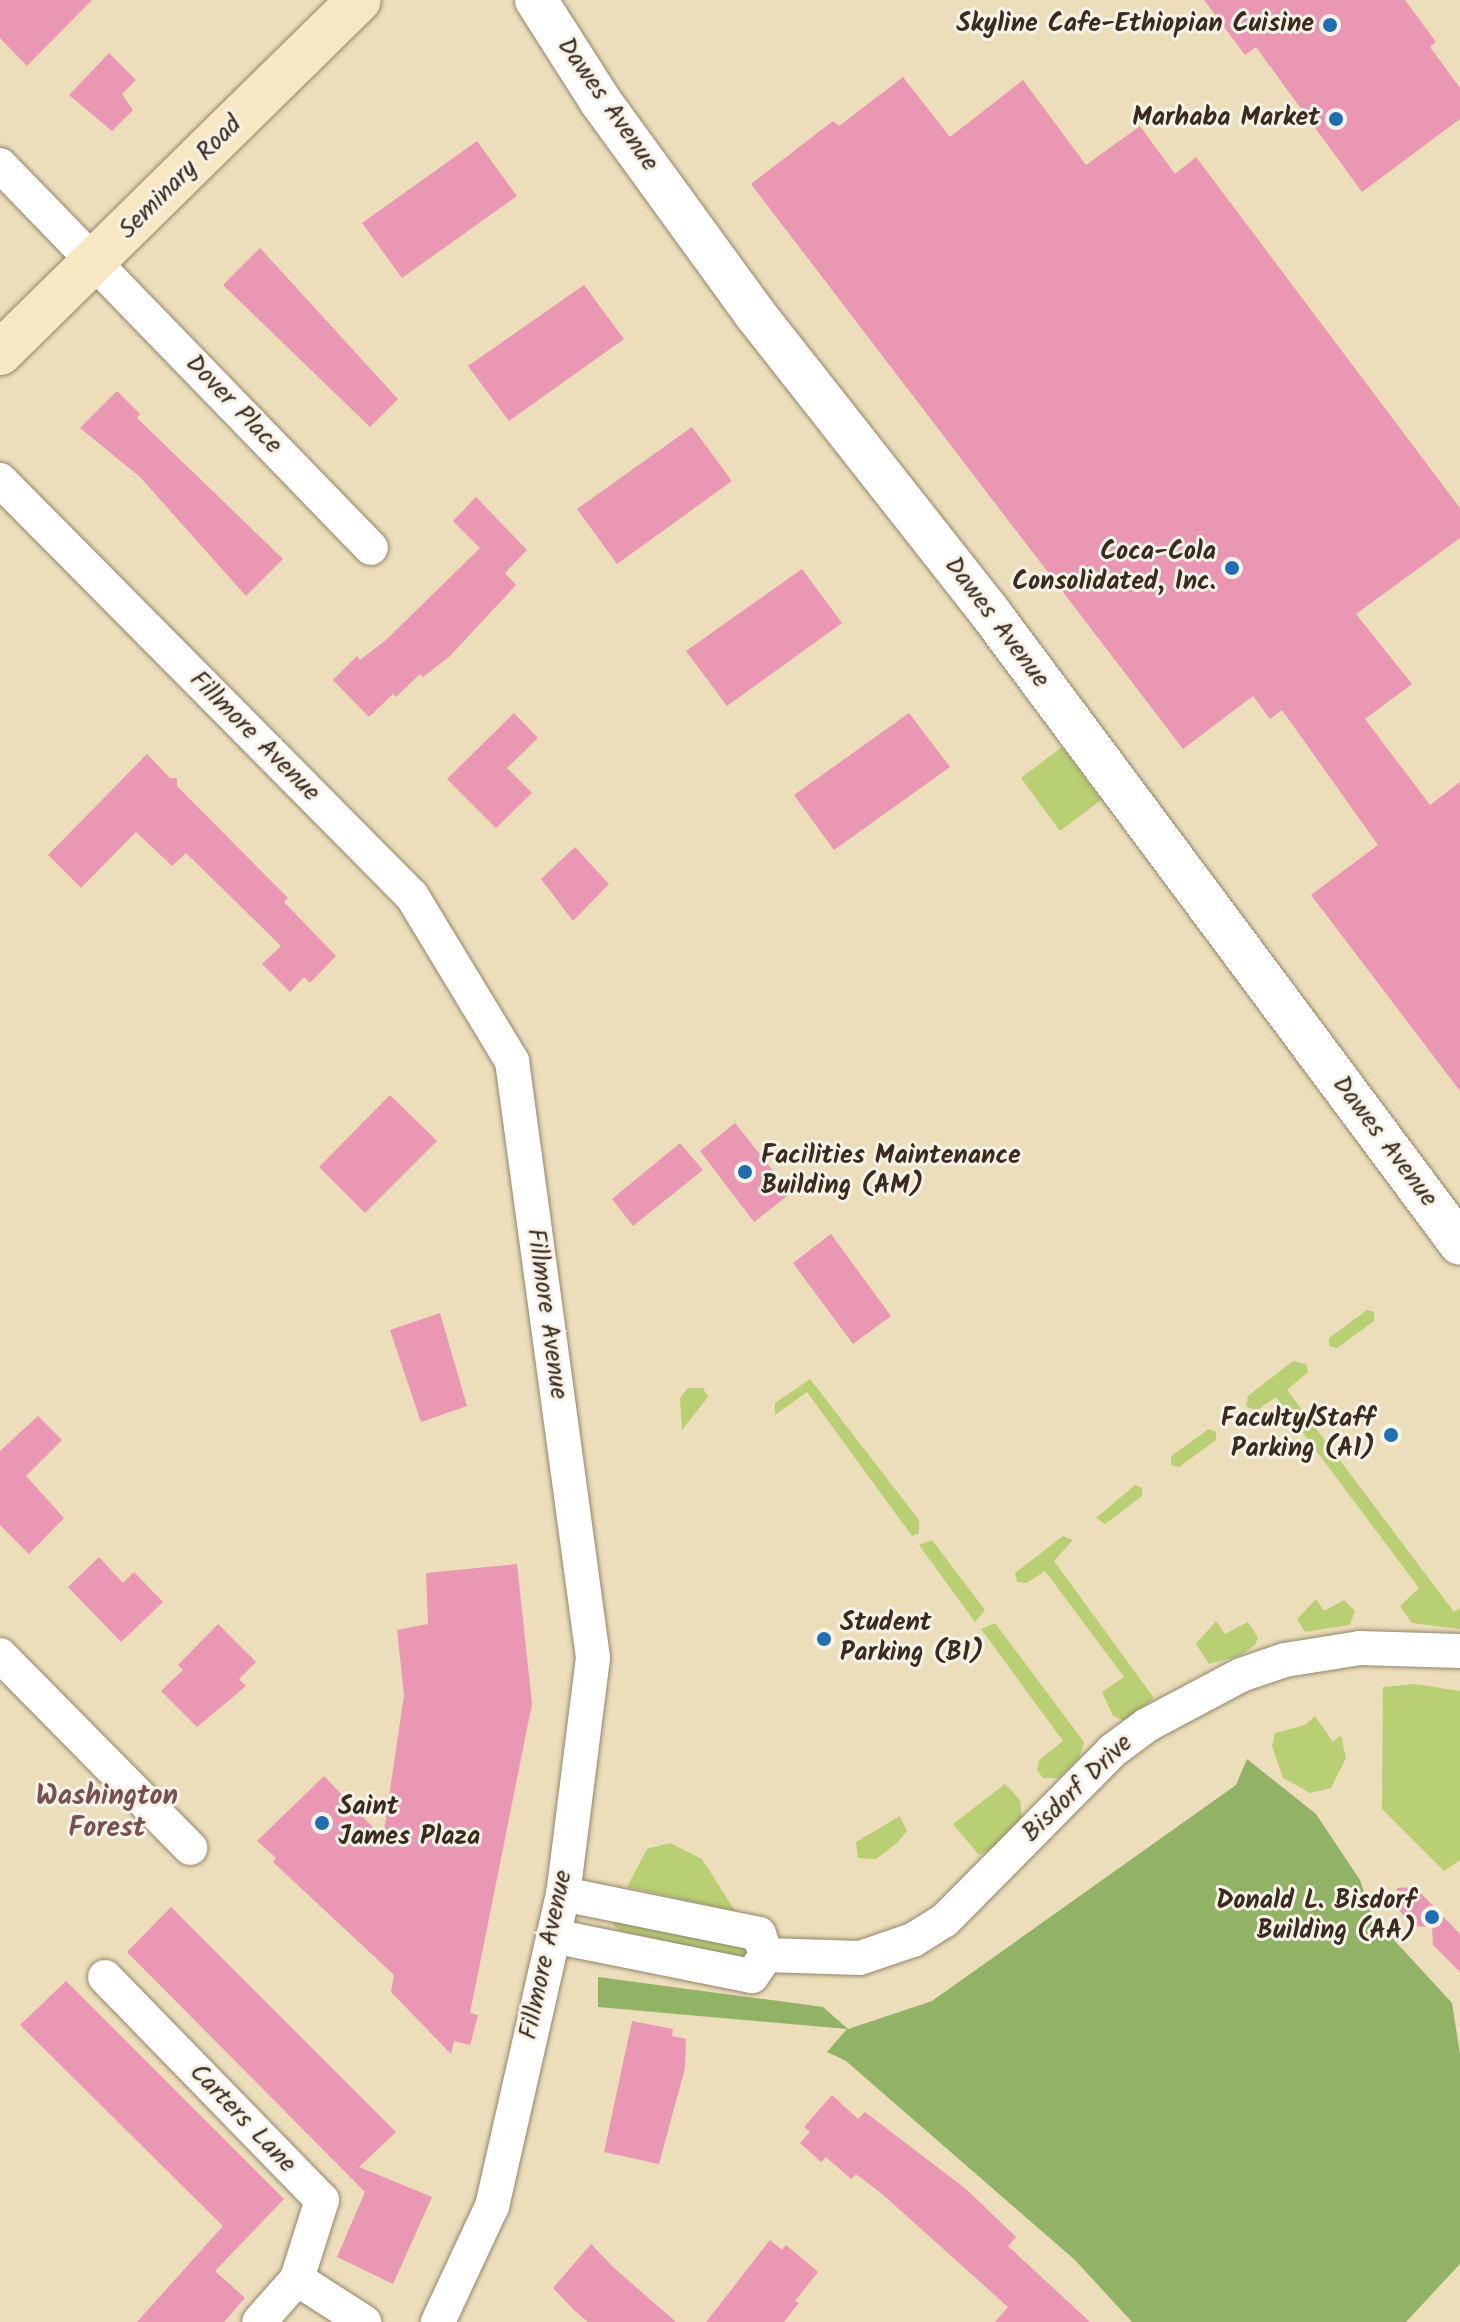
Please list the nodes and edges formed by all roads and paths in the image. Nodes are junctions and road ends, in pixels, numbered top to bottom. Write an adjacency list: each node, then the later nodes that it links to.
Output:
1 (359, 0): 4 (main road, Seminary Road)
2 (536, 0): 8 (street, Dawes Avenue)
3 (0, 165): 4 (street)
4 (95, 263): 5 (main road, Seminary Road); 7 (street, Dover Place)
5 (0, 353)
6 (0, 480): 12 (street, Fillmore Avenue)
7 (371, 548)
8 (1460, 1244)
9 (1460, 1651): 14 (street, Bisdorf Drive)
10 (0, 1655): 11 (street)
11 (190, 1848)
12 (563, 1894): 13 (street, Fillmore Avenue); 14 (street)
13 (553, 1936): 14 (street); 19 (street, Fillmore Avenue)
14 (766, 1955)
15 (105, 1977): 16 (street, Carters Lane)
16 (297, 2279): 17 (street, Carters Lane); 18 (street)
17 (259, 2322)
18 (364, 2322)
19 (438, 2322)

